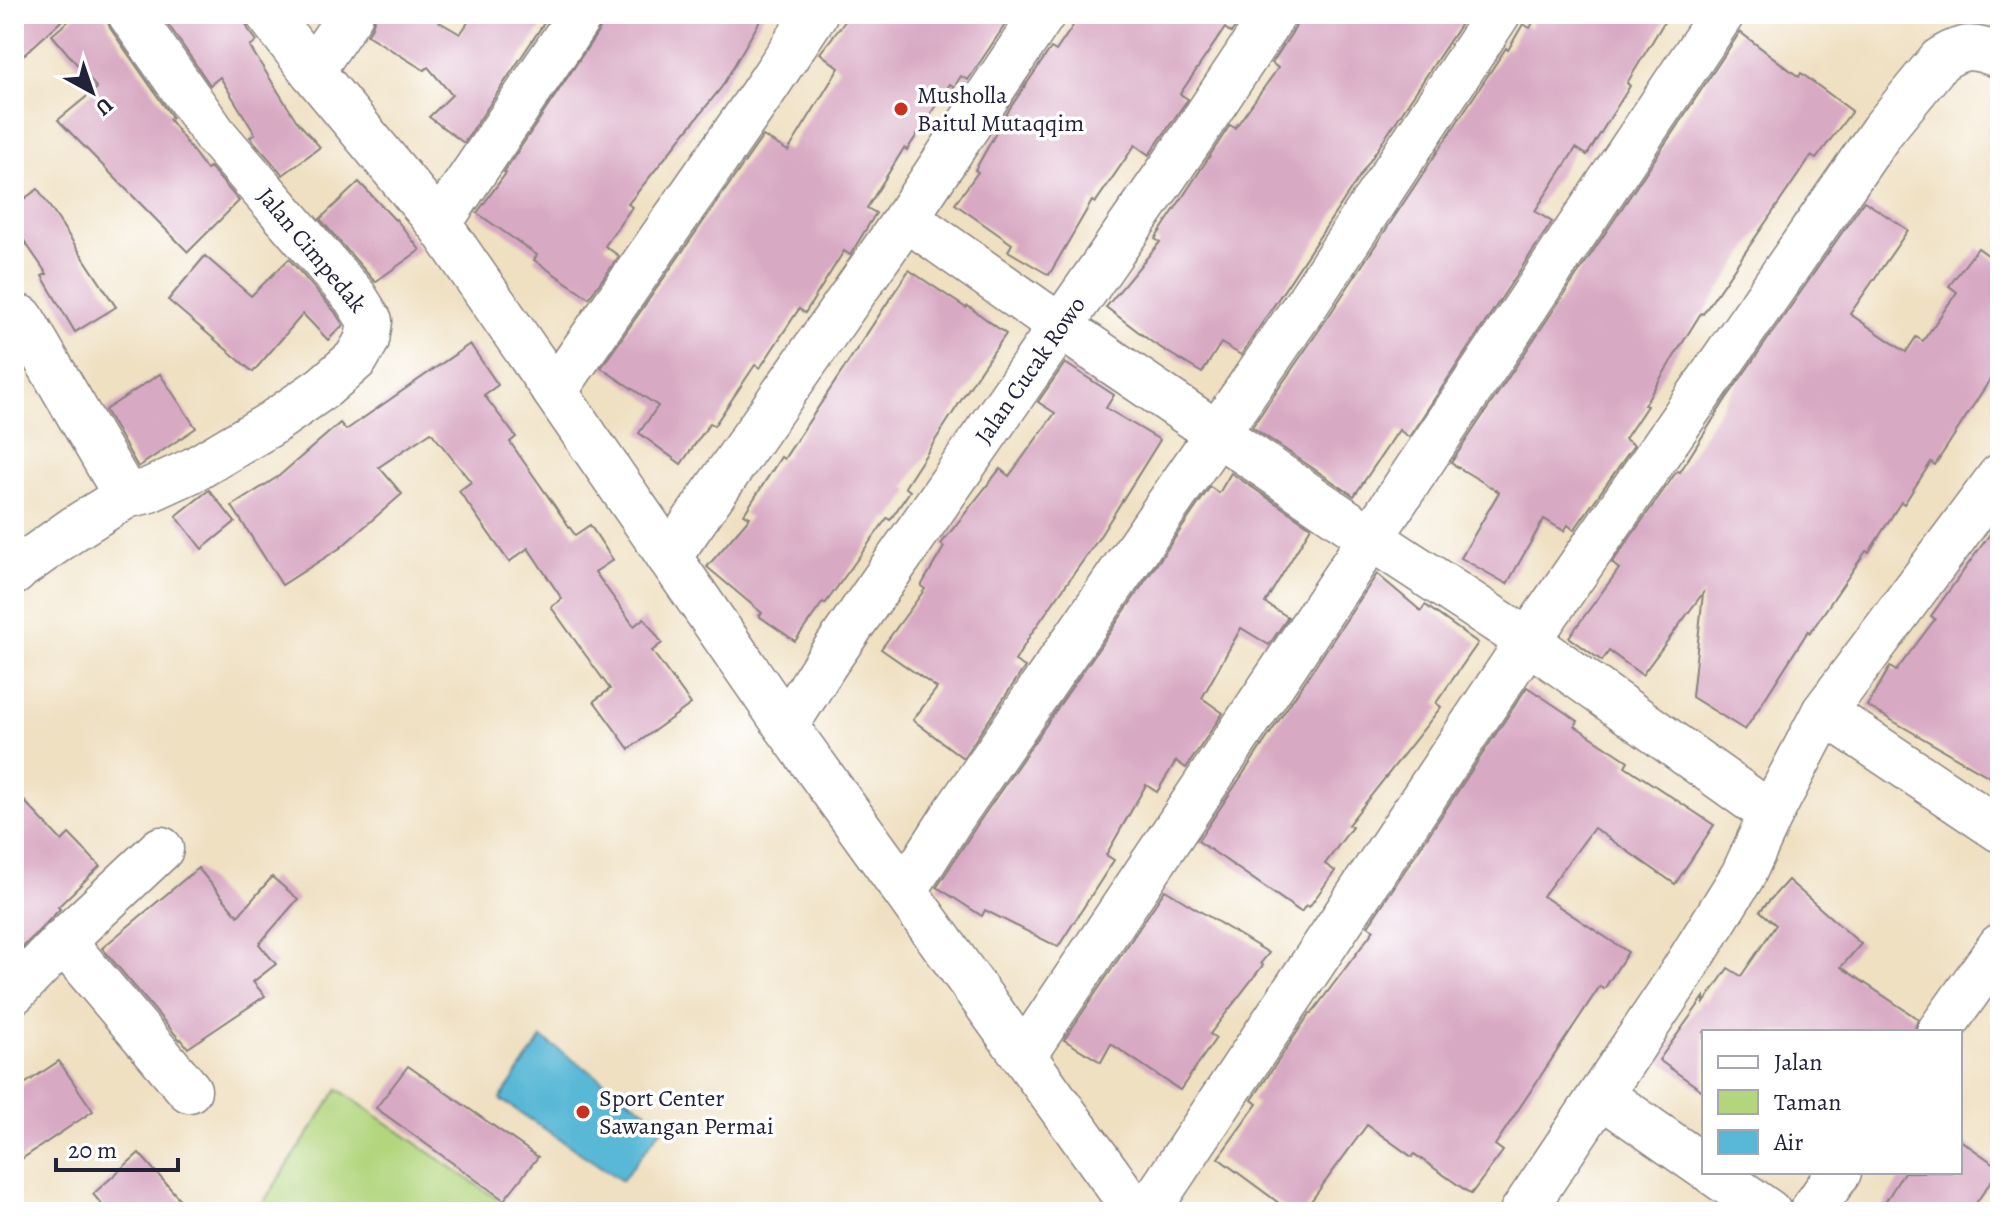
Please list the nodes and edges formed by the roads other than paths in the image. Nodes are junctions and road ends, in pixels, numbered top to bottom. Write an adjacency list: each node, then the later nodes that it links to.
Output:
1 (130, 14): 19 (street, Jalan Cimpedak)
2 (268, 14): 11 (street)
3 (351, 14): 11 (street)
4 (581, 14): 13 (street)
5 (815, 14): 16 (street)
6 (1043, 14): 12 (street)
7 (1274, 14): 15 (street, Jalan Cucak Rowo)
8 (1498, 14): 17 (street)
9 (1722, 14): 20 (street)
10 (2000, 56): 23 (street)
11 (312, 71): 13 (street)
12 (906, 218): 15 (street); 21 (street)
13 (439, 224): 16 (street)
14 (22, 318): 19 (street)
15 (1061, 327): 17 (street); 25 (street, Jalan Cucak Rowo)
16 (555, 391): 21 (street)
17 (1217, 433): 20 (street); 29 (street)
18 (2000, 476): 24 (street)
19 (126, 496): 22 (street, Jalan Cimpedak)
20 (1371, 538): 23 (street); 34 (street)
21 (669, 557): 25 (street)
22 (16, 566)
23 (1528, 641): 26 (street); 41 (street)
24 (1824, 712): 26 (street); 27 (street)
25 (786, 726): 29 (street)
26 (1771, 814): 36 (street)
27 (2000, 830)
28 (161, 849): 30 (street)
29 (905, 891): 34 (street)
30 (63, 941): 32 (street); 35 (street)
31 (2000, 946): 33 (street)
32 (14, 992)
33 (1940, 1030)
34 (1024, 1055): 40 (street)
35 (189, 1090)
36 (1601, 1095): 37 (street); 42 (street)
37 (1702, 1166)
38 (1715, 1174): 43 (street)
39 (1838, 1174): 44 (street)
40 (1136, 1212)
41 (1147, 1212)
42 (1522, 1212)
43 (1769, 1212)
44 (1811, 1212)

